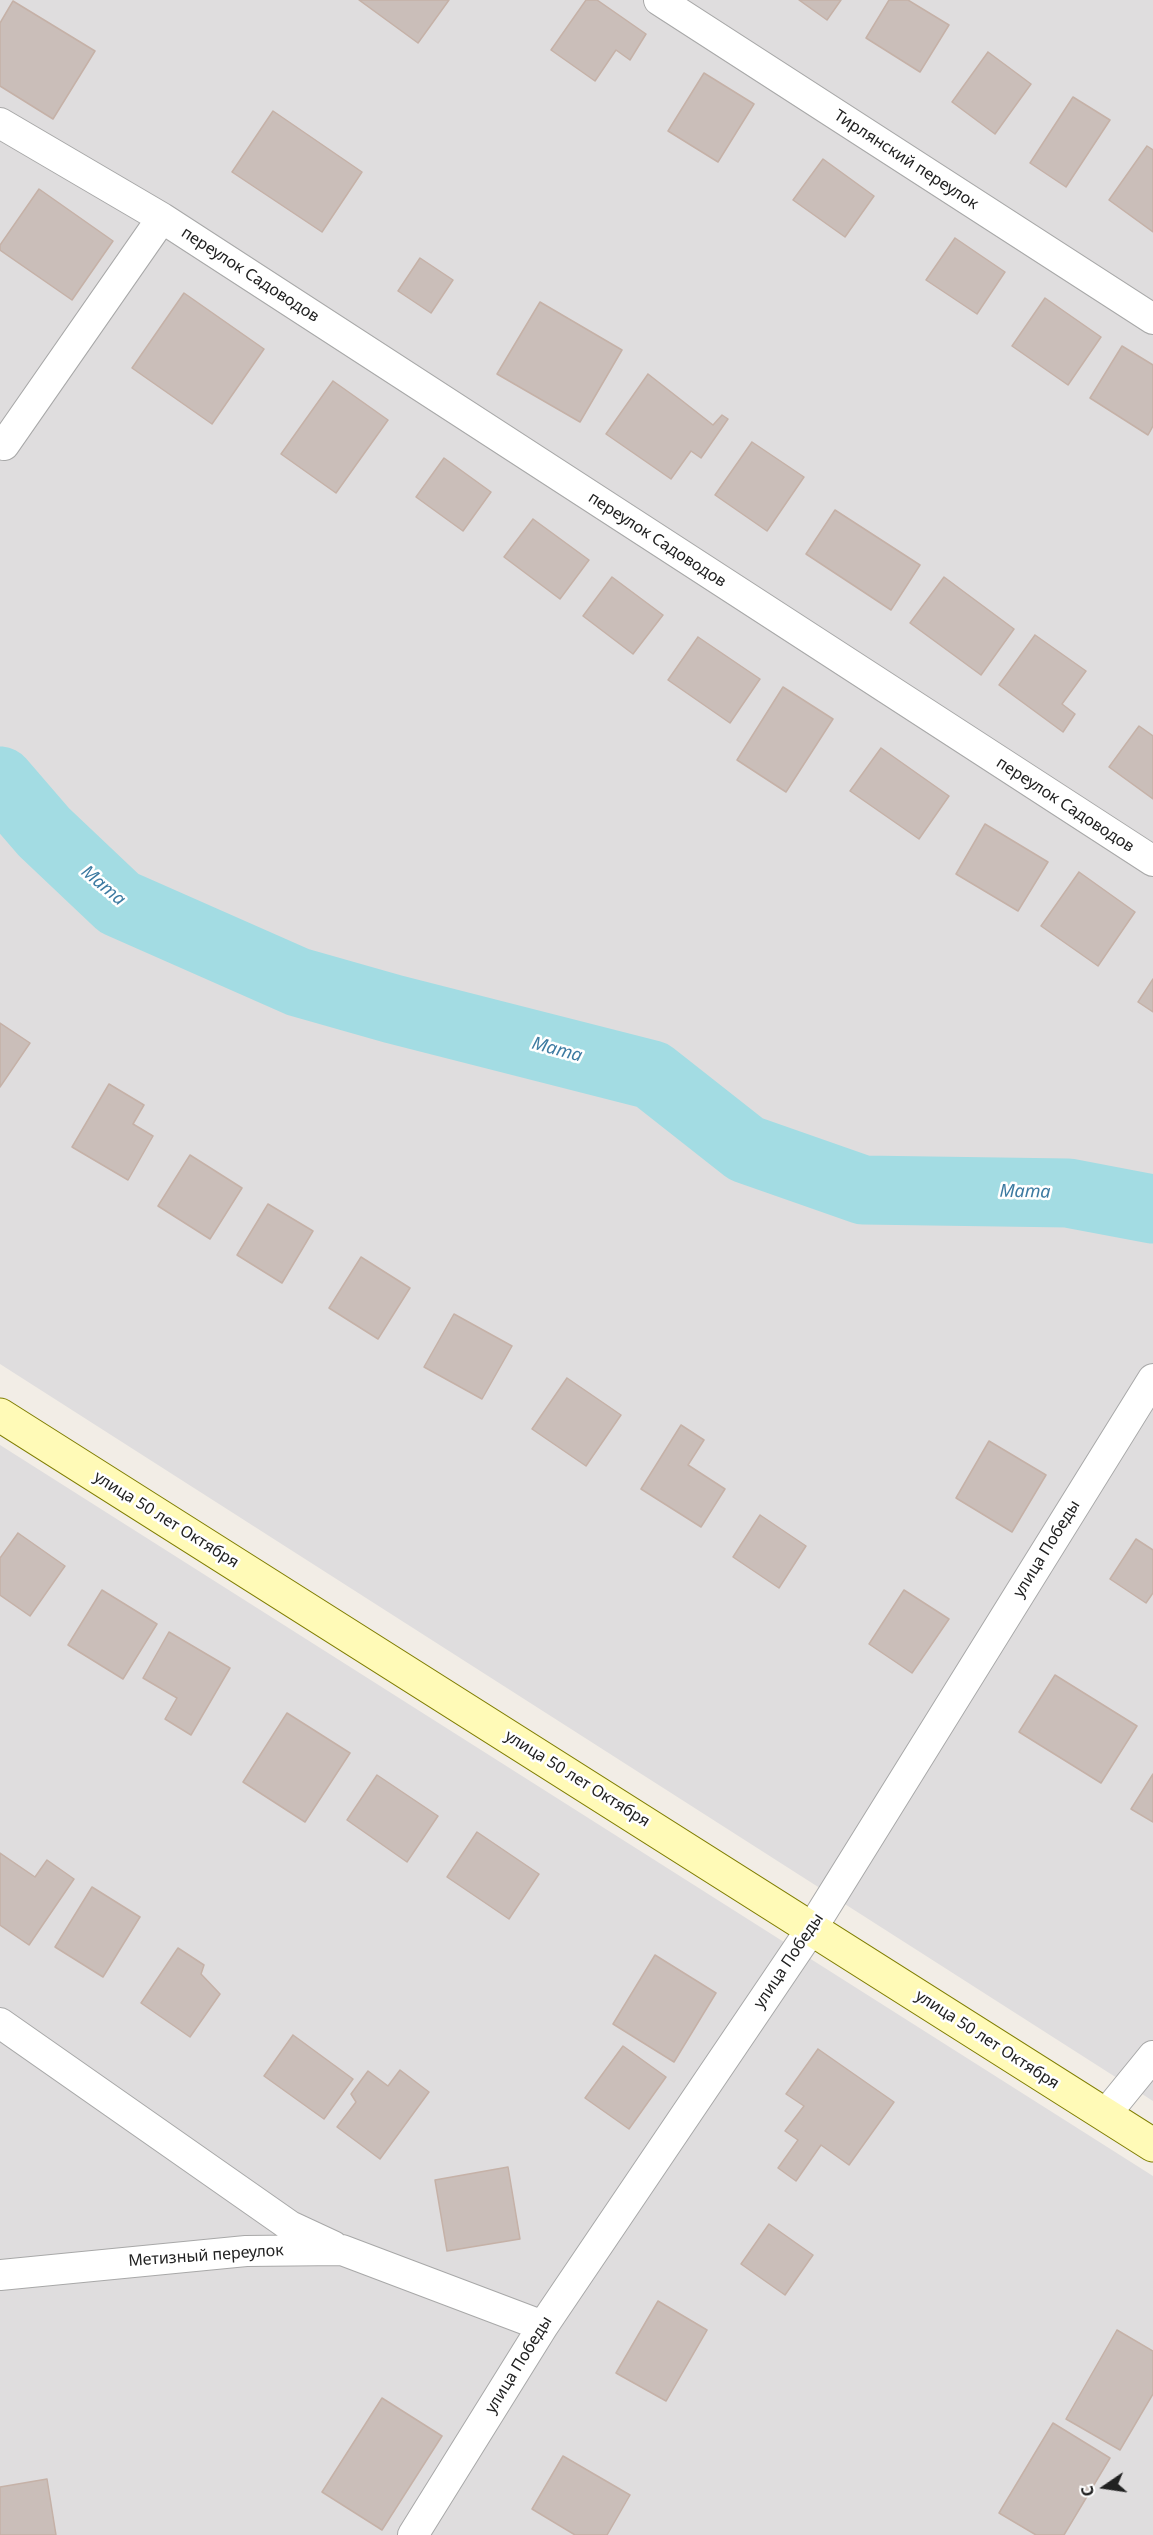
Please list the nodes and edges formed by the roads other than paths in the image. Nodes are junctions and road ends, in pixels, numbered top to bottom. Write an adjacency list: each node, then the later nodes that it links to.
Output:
1 (659, 0): 4 (street, Тирлянский переулок)
2 (0, 123): 3 (street, переулок Садоводов)
3 (162, 218): 5 (street); 6 (street, переулок Садоводов)
4 (1153, 319)
5 (4, 445)
6 (1153, 861)
7 (1153, 1379): 9 (street, улица Победы)
8 (0, 1414): 9 (street, улица 50 лет Октября)
9 (812, 1928): 12 (street, улица 50 лет Октября); 16 (street, улица Победы)
10 (0, 2023): 14 (street)
11 (1153, 2056): 12 (street)
12 (1105, 2115): 13 (street, улица 50 лет Октября)
13 (1153, 2145)
14 (342, 2250): 15 (street, Метизный переулок); 16 (street, Метизный переулок)
15 (0, 2275)
16 (543, 2326): 17 (street, улица Победы)
17 (413, 2535)

